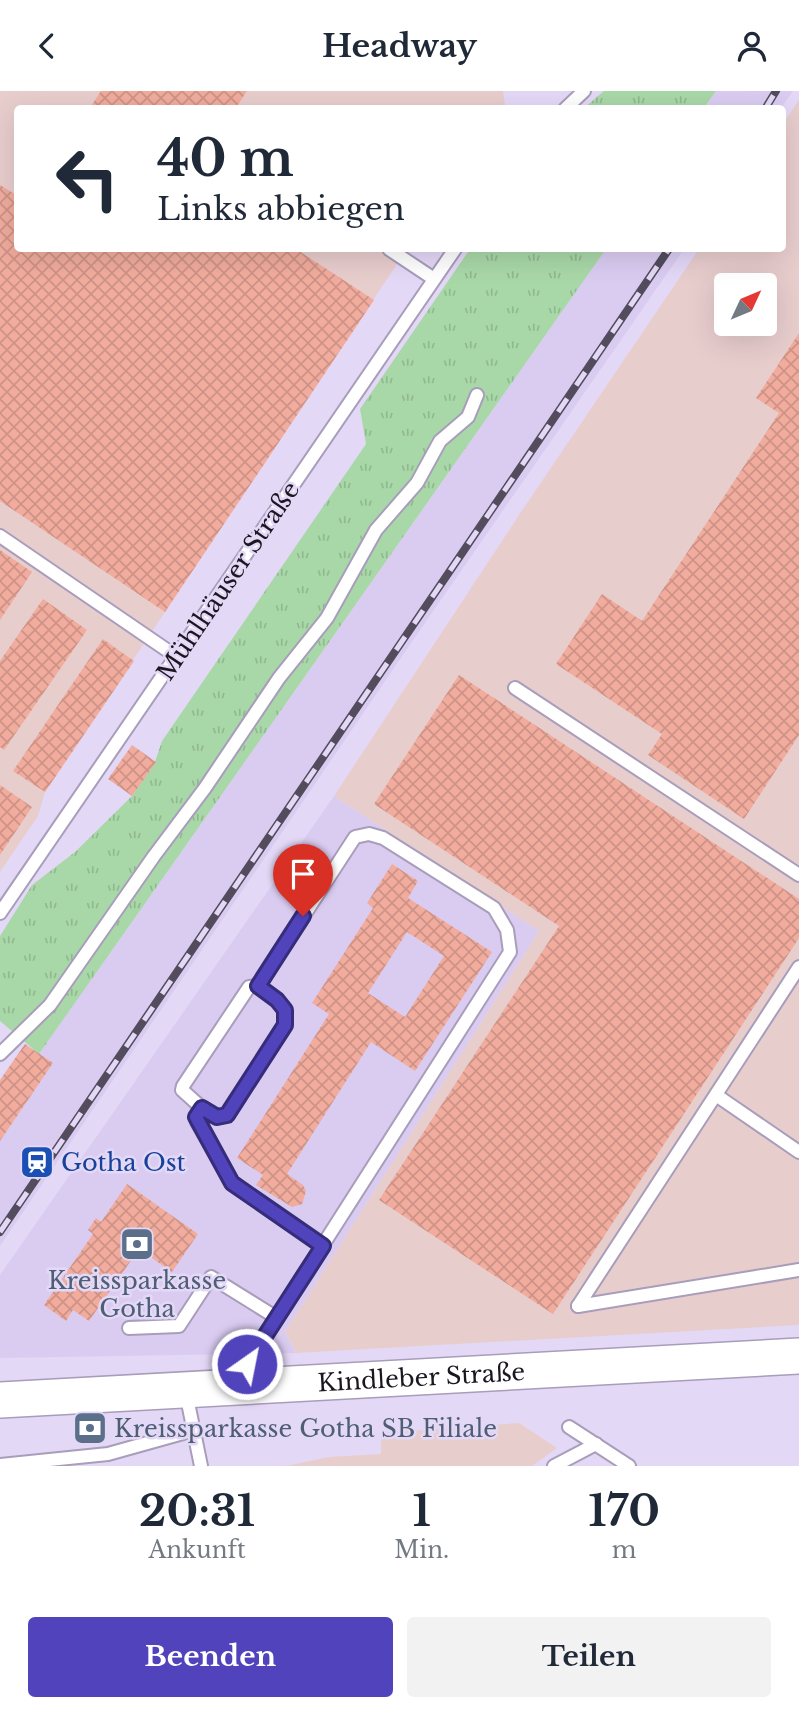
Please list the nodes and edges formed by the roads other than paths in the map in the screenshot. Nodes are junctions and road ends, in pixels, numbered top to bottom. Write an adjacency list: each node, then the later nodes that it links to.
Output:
1 (584, 91): 2 (lane)
2 (569, 105)
3 (394, 252): 5 (lane)
4 (453, 252): 5 (lane, Mühlhäuser Straße)
5 (434, 279): 8 (lane, Mühlhäuser Straße)
6 (477, 395): 14 (lane)
7 (0, 536): 8 (lane)
8 (177, 657): 11 (lane, Mühlhäuser Straße)
9 (515, 688): 10 (lane)
10 (799, 875)
11 (1, 911)
12 (799, 967): 15 (lane)
13 (258, 986): 16 (lane); 16 (lane); 18 (lane)
14 (0, 1054)
15 (716, 1095): 17 (lane); 19 (lane)
16 (202, 1108): 18 (lane)
17 (799, 1152)
18 (323, 1246): 20 (lane)
19 (799, 1270)
20 (277, 1318): 21 (lane); 23 (lane)
21 (129, 1328)
22 (799, 1356): 23 (main road, Kindleber Straße)
23 (232, 1387): 24 (main road, Kindleber Straße)
24 (185, 1389): 25 (main road, Kindleber Straße); 27 (lane)
25 (0, 1399)
26 (569, 1427): 28 (lane)
27 (194, 1430): 29 (lane); 30 (lane)
28 (596, 1444): 31 (lane); 32 (lane)
29 (0, 1465)
30 (201, 1466)
31 (554, 1466)
32 (629, 1466)

